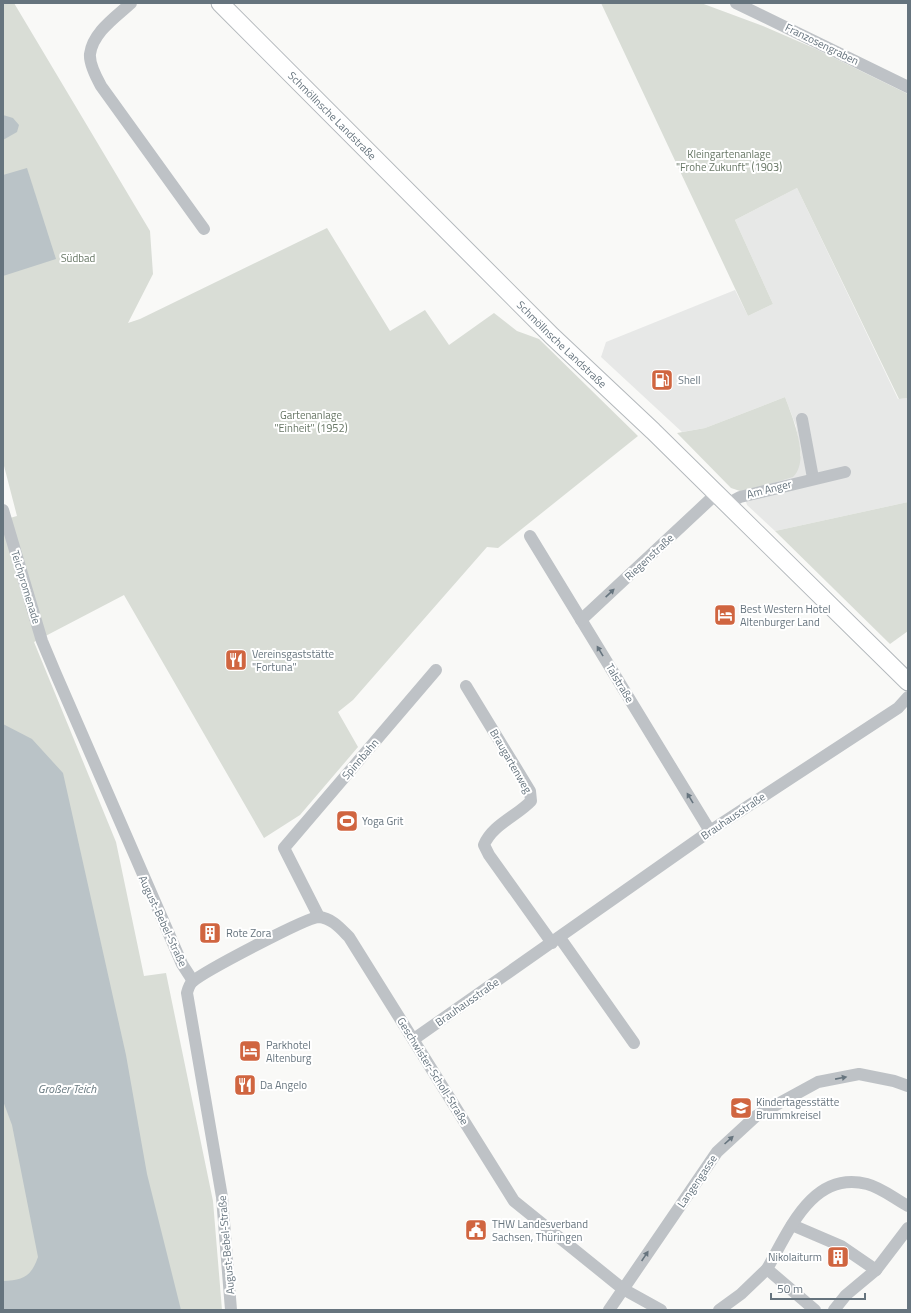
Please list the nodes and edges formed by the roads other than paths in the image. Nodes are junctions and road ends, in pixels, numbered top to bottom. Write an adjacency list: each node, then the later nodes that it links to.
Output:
1 (131, 3): 5 (street)
2 (220, 3): 9 (main road, Schmöllnsche Landstraße)
3 (736, 3): 4 (street, Franzosengraben)
4 (908, 87)
5 (204, 229)
6 (802, 419): 8 (street)
7 (845, 472): 8 (street, Am Anger)
8 (813, 478): 9 (street, Am Anger)
9 (722, 499): 12 (street, Riegenstraße, one-way to 9); 15 (main road, Schmöllnsche Landstraße)
10 (3, 510): 13 (street, Teichpromenade)
11 (530, 536): 12 (street, Talstraße)
12 (581, 620): 18 (street, Talstraße, one-way to 12)
13 (42, 640): 21 (street, August-Bebel-Straße)
14 (436, 670): 19 (street, Spinnbahn)
15 (908, 682)
16 (466, 686): 20 (street, Braugartenweg)
17 (908, 697): 18 (street, Brauhausstraße)
18 (710, 831): 20 (street, Brauhausstraße)
19 (319, 917): 21 (street); 22 (street, Geschwister-Scholl-Straße)
20 (556, 940): 22 (street, Brauhausstraße); 23 (street)
21 (193, 981): 31 (street, August-Bebel-Straße)
22 (414, 1039): 30 (street, Geschwister-Scholl-Straße)
23 (634, 1043)
24 (908, 1086): 30 (street, Langengasse, one-way to 24)
25 (908, 1206): 26 (street)
26 (792, 1225): 28 (street); 29 (street)
27 (908, 1228): 29 (street)
28 (767, 1269): 34 (street); 35 (street)
29 (876, 1270): 36 (street)
30 (623, 1289): 32 (street, Langengasse); 33 (street, Geschwister-Scholl-Straße)
31 (231, 1310)
32 (609, 1310)
33 (661, 1310)
34 (719, 1310)
35 (815, 1310)
36 (834, 1310)

